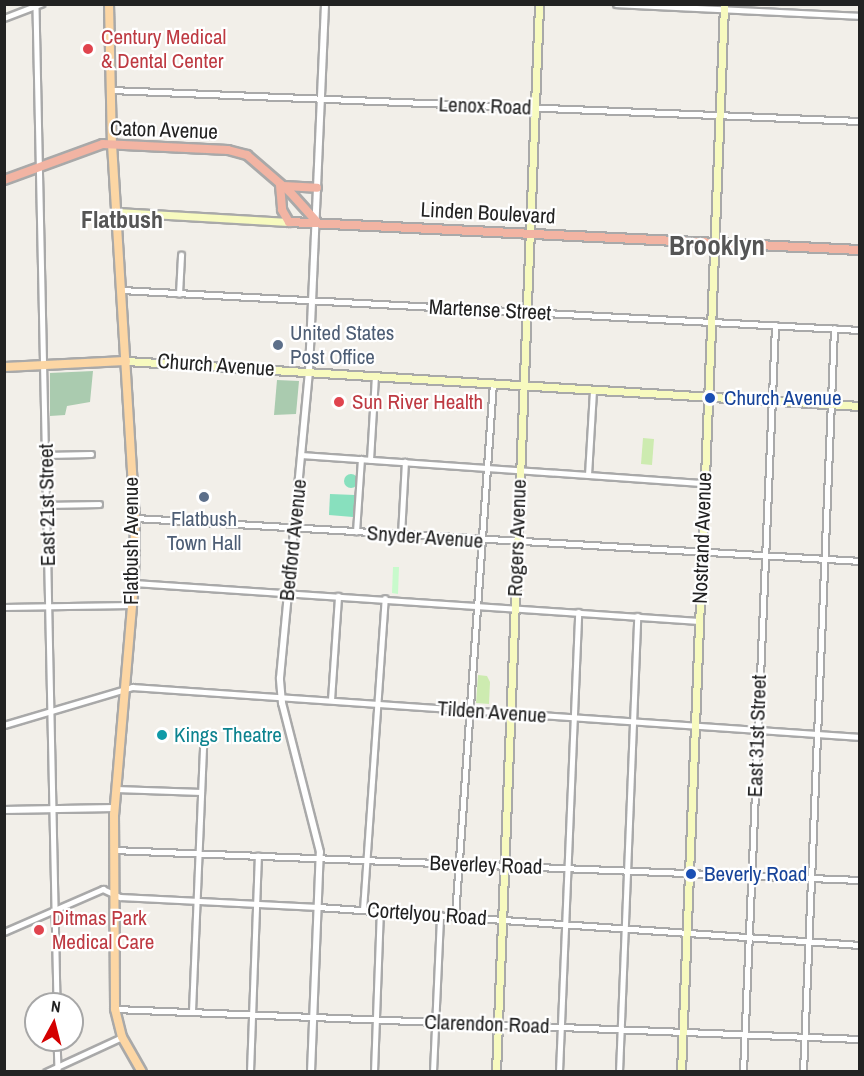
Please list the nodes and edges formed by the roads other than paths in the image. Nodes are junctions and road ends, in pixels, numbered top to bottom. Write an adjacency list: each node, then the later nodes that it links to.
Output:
1 (109, 4): 9 (main road, Flatbush Avenue)
2 (325, 4): 10 (street, Bedford Avenue)
3 (539, 4): 11 (main road, Rogers Avenue)
4 (616, 4): 6 (street)
5 (38, 6): 8 (street); 15 (street, East 21st Street)
6 (724, 7): 7 (street); 12 (main road, Nostrand Avenue)
7 (860, 16)
8 (4, 18)
9 (111, 90): 10 (street, Lenox Road); 14 (main road, Flatbush Avenue)
10 (321, 99): 11 (street, Lenox Road); 18 (street, Bedford Avenue)
11 (535, 108): 12 (street, Lenox Road); 22 (main road, Rogers Avenue)
12 (720, 116): 13 (street, Lenox Road); 23 (main road, Nostrand Avenue)
13 (860, 121)
14 (112, 144): 15 (highway, Caton Avenue); 17 (highway, Caton Avenue); 19 (main road, Flatbush Avenue)
15 (39, 167): 16 (highway, Caton Avenue); 35 (street, East 21st Street)
16 (4, 180)
17 (280, 185): 18 (highway); 20 (highway, Caton Avenue); 21 (highway)
18 (317, 188): 20 (street, Bedford Avenue)
19 (116, 212): 21 (main road, Linden Boulevard); 26 (main road, Flatbush Avenue)
20 (316, 221): 21 (highway, Linden Boulevard); 22 (highway, Linden Boulevard); 28 (street, Bedford Avenue)
21 (289, 222)
22 (530, 233): 23 (highway, Linden Boulevard); 29 (main road, Rogers Avenue)
23 (714, 243): 24 (highway, Linden Boulevard); 30 (main road, Nostrand Avenue)
24 (860, 250)
25 (181, 255): 27 (street)
26 (121, 290): 27 (street, Martense Street); 34 (main road, Flatbush Avenue)
27 (179, 294): 28 (street, Martense Street)
28 (313, 301): 29 (street, Martense Street); 37 (street, Bedford Avenue)
29 (526, 312): 30 (street, Martense Street); 40 (main road, Rogers Avenue)
30 (711, 322): 31 (street, Martense Street); 42 (main road, Nostrand Avenue)
31 (775, 326): 32 (street, Martense Street); 43 (street, East 31st Street)
32 (834, 329): 33 (street, Martense Street); 44 (street)
33 (860, 330)
34 (126, 361): 35 (main road, Church Avenue); 37 (main road, Church Avenue); 58 (main road, Flatbush Avenue)
35 (43, 366): 36 (main road, Church Avenue); 47 (street, East 21st Street)
36 (4, 367)
37 (309, 371): 38 (main road, Church Avenue); 48 (street, Bedford Avenue)
38 (375, 376): 39 (main road, Church Avenue); 50 (street)
39 (493, 383): 40 (main road, Church Avenue); 52 (street)
40 (523, 386): 41 (main road, Church Avenue); 53 (main road, Rogers Avenue)
41 (593, 390): 42 (main road, Church Avenue); 54 (street)
42 (708, 397): 43 (main road, Church Avenue); 55 (main road, Nostrand Avenue)
43 (771, 400): 44 (main road, Church Avenue); 65 (street, East 31st Street)
44 (830, 404): 45 (main road, Church Avenue); 66 (street)
45 (860, 406)
46 (91, 454): 47 (street)
47 (46, 455): 57 (street, East 21st Street)
48 (301, 455): 49 (street); 59 (street, Bedford Avenue)
49 (361, 459): 50 (street); 60 (street)
50 (370, 460): 51 (street)
51 (405, 462): 52 (street); 61 (street)
52 (487, 468): 53 (street); 62 (street)
53 (520, 470): 54 (street); 63 (main road, Rogers Avenue)
54 (588, 475): 55 (street)
55 (704, 483): 64 (main road, Nostrand Avenue)
56 (99, 504): 57 (street)
57 (46, 505): 75 (street, East 21st Street)
58 (135, 518): 59 (street, Snyder Avenue); 68 (main road, Flatbush Avenue)
59 (294, 528): 60 (street, Snyder Avenue); 69 (street, Bedford Avenue)
60 (356, 532): 61 (street, Snyder Avenue)
61 (401, 535): 62 (street, Snyder Avenue)
62 (482, 541): 63 (street, Snyder Avenue); 73 (street)
63 (517, 543): 64 (street, Snyder Avenue); 76 (main road, Rogers Avenue)
64 (702, 555): 65 (street, Snyder Avenue); 79 (main road, Nostrand Avenue)
65 (764, 558): 66 (street, Snyder Avenue); 91 (street, East 31st Street)
66 (823, 560): 67 (street, Snyder Avenue); 92 (street)
67 (860, 561)
68 (134, 583): 69 (street); 72 (main road, Flatbush Avenue)
69 (288, 593): 70 (street); 81 (street, Bedford Avenue)
70 (338, 596): 71 (street); 82 (street)
71 (385, 599): 73 (street); 83 (street)
72 (132, 605): 75 (street); 80 (main road, Flatbush Avenue)
73 (477, 606): 76 (street); 84 (street)
74 (4, 607): 75 (street)
75 (49, 607): 85 (street, East 21st Street)
76 (514, 608): 77 (street); 86 (main road, Rogers Avenue)
77 (578, 612): 78 (street); 87 (street)
78 (637, 616): 79 (street); 88 (street)
79 (699, 621): 90 (main road, Nostrand Avenue)
80 (124, 688): 81 (street, Tilden Avenue); 85 (street); 95 (main road, Flatbush Avenue)
81 (281, 697): 82 (street, Tilden Avenue); 103 (street, Bedford Avenue)
82 (331, 700): 83 (street, Tilden Avenue)
83 (378, 704): 84 (street, Tilden Avenue); 104 (street)
84 (470, 710): 86 (street, Tilden Avenue); 105 (street)
85 (51, 711): 89 (street); 98 (street, East 21st Street)
86 (510, 713): 87 (street, Tilden Avenue); 106 (main road, Rogers Avenue)
87 (573, 717): 88 (street, Tilden Avenue); 107 (street)
88 (633, 722): 90 (street, Tilden Avenue); 108 (street)
89 (4, 725)
90 (695, 726): 91 (street, Tilden Avenue); 109 (main road, Nostrand Avenue)
91 (757, 730): 92 (street, Tilden Avenue); 110 (street, East 31st Street)
92 (816, 734): 93 (street, Tilden Avenue); 111 (street)
93 (860, 737)
94 (203, 744): 96 (street)
95 (116, 789): 96 (street); 97 (main road, Flatbush Avenue)
96 (201, 792): 101 (street)
97 (115, 808): 98 (street); 100 (main road, Flatbush Avenue)
98 (53, 809): 99 (street); 117 (street, East 21st Street)
99 (4, 810)
100 (113, 850): 101 (street, Beverley Road); 113 (main road, Flatbush Avenue)
101 (198, 853): 102 (street, Beverley Road); 114 (street)
102 (258, 856): 103 (street, Beverley Road); 115 (street)
103 (320, 858): 104 (street, Beverley Road); 116 (street, Bedford Avenue)
104 (367, 860): 105 (street, Beverley Road); 118 (street)
105 (459, 864): 106 (street, Beverley Road); 121 (street)
106 (504, 866): 107 (street, Beverley Road); 122 (main road, Rogers Avenue)
107 (567, 868): 108 (street, Beverley Road); 123 (street)
108 (627, 871): 109 (street, Beverley Road); 124 (street)
109 (689, 873): 110 (street, Beverley Road); 126 (main road, Nostrand Avenue)
110 (751, 876): 111 (street, Beverley Road); 127 (street, East 31st Street)
111 (811, 878): 112 (street, Beverley Road); 128 (street)
112 (860, 880)
113 (112, 893): 114 (street, Cortelyou Road); 117 (street, Cortelyou Road); 131 (main road, Flatbush Avenue)
114 (197, 901): 115 (street, Cortelyou Road); 132 (street)
115 (256, 903): 116 (street, Cortelyou Road); 133 (street)
116 (318, 907): 118 (street, Cortelyou Road); 134 (street, Bedford Avenue)
117 (55, 910): 125 (street, Cortelyou Road); 130 (street, East 21st Street)
118 (363, 910): 119 (street, Cortelyou Road)
119 (380, 912): 120 (street, Cortelyou Road); 135 (street)
120 (440, 915): 121 (street, Cortelyou Road); 136 (street)
121 (455, 916): 122 (street, Cortelyou Road)
122 (502, 920): 123 (street, Cortelyou Road); 137 (main road, Rogers Avenue)
123 (565, 925): 124 (street, Cortelyou Road); 138 (street)
124 (624, 928): 126 (street, Cortelyou Road); 139 (street)
125 (4, 932)
126 (686, 932): 127 (street, Cortelyou Road); 140 (main road, Nostrand Avenue)
127 (748, 937): 128 (street, Cortelyou Road); 141 (street, East 31st Street)
128 (808, 942): 129 (street, Cortelyou Road); 143 (street)
129 (860, 945)
130 (57, 992)
131 (115, 1009): 132 (street, Clarendon Road); 142 (main road, Flatbush Avenue)
132 (192, 1011): 133 (street, Clarendon Road)
133 (252, 1014): 134 (street, Clarendon Road); 149 (street)
134 (314, 1017): 135 (street, Clarendon Road); 150 (street, Bedford Avenue)
135 (376, 1019): 136 (street, Clarendon Road); 151 (street)
136 (435, 1022): 137 (street, Clarendon Road); 152 (street)
137 (497, 1024): 138 (street, Clarendon Road); 153 (main road, Rogers Avenue)
138 (561, 1027): 139 (street, Clarendon Road); 154 (street)
139 (621, 1029): 140 (street, Clarendon Road); 155 (street)
140 (682, 1032): 141 (street, Clarendon Road); 156 (main road, Nostrand Avenue)
141 (744, 1034): 143 (street, Clarendon Road); 157 (street, East 31st Street)
142 (122, 1036): 146 (street); 148 (main road, Flatbush Avenue)
143 (804, 1037): 144 (street, Clarendon Road); 158 (street)
144 (860, 1039)
145 (57, 1052): 146 (street)
146 (58, 1069): 147 (street)
147 (46, 1071)
148 (142, 1071)
149 (250, 1071)
150 (311, 1071)
151 (374, 1071)
152 (433, 1071)
153 (495, 1071)
154 (559, 1071)
155 (619, 1071)
156 (681, 1071)
157 (743, 1071)
158 (803, 1071)

